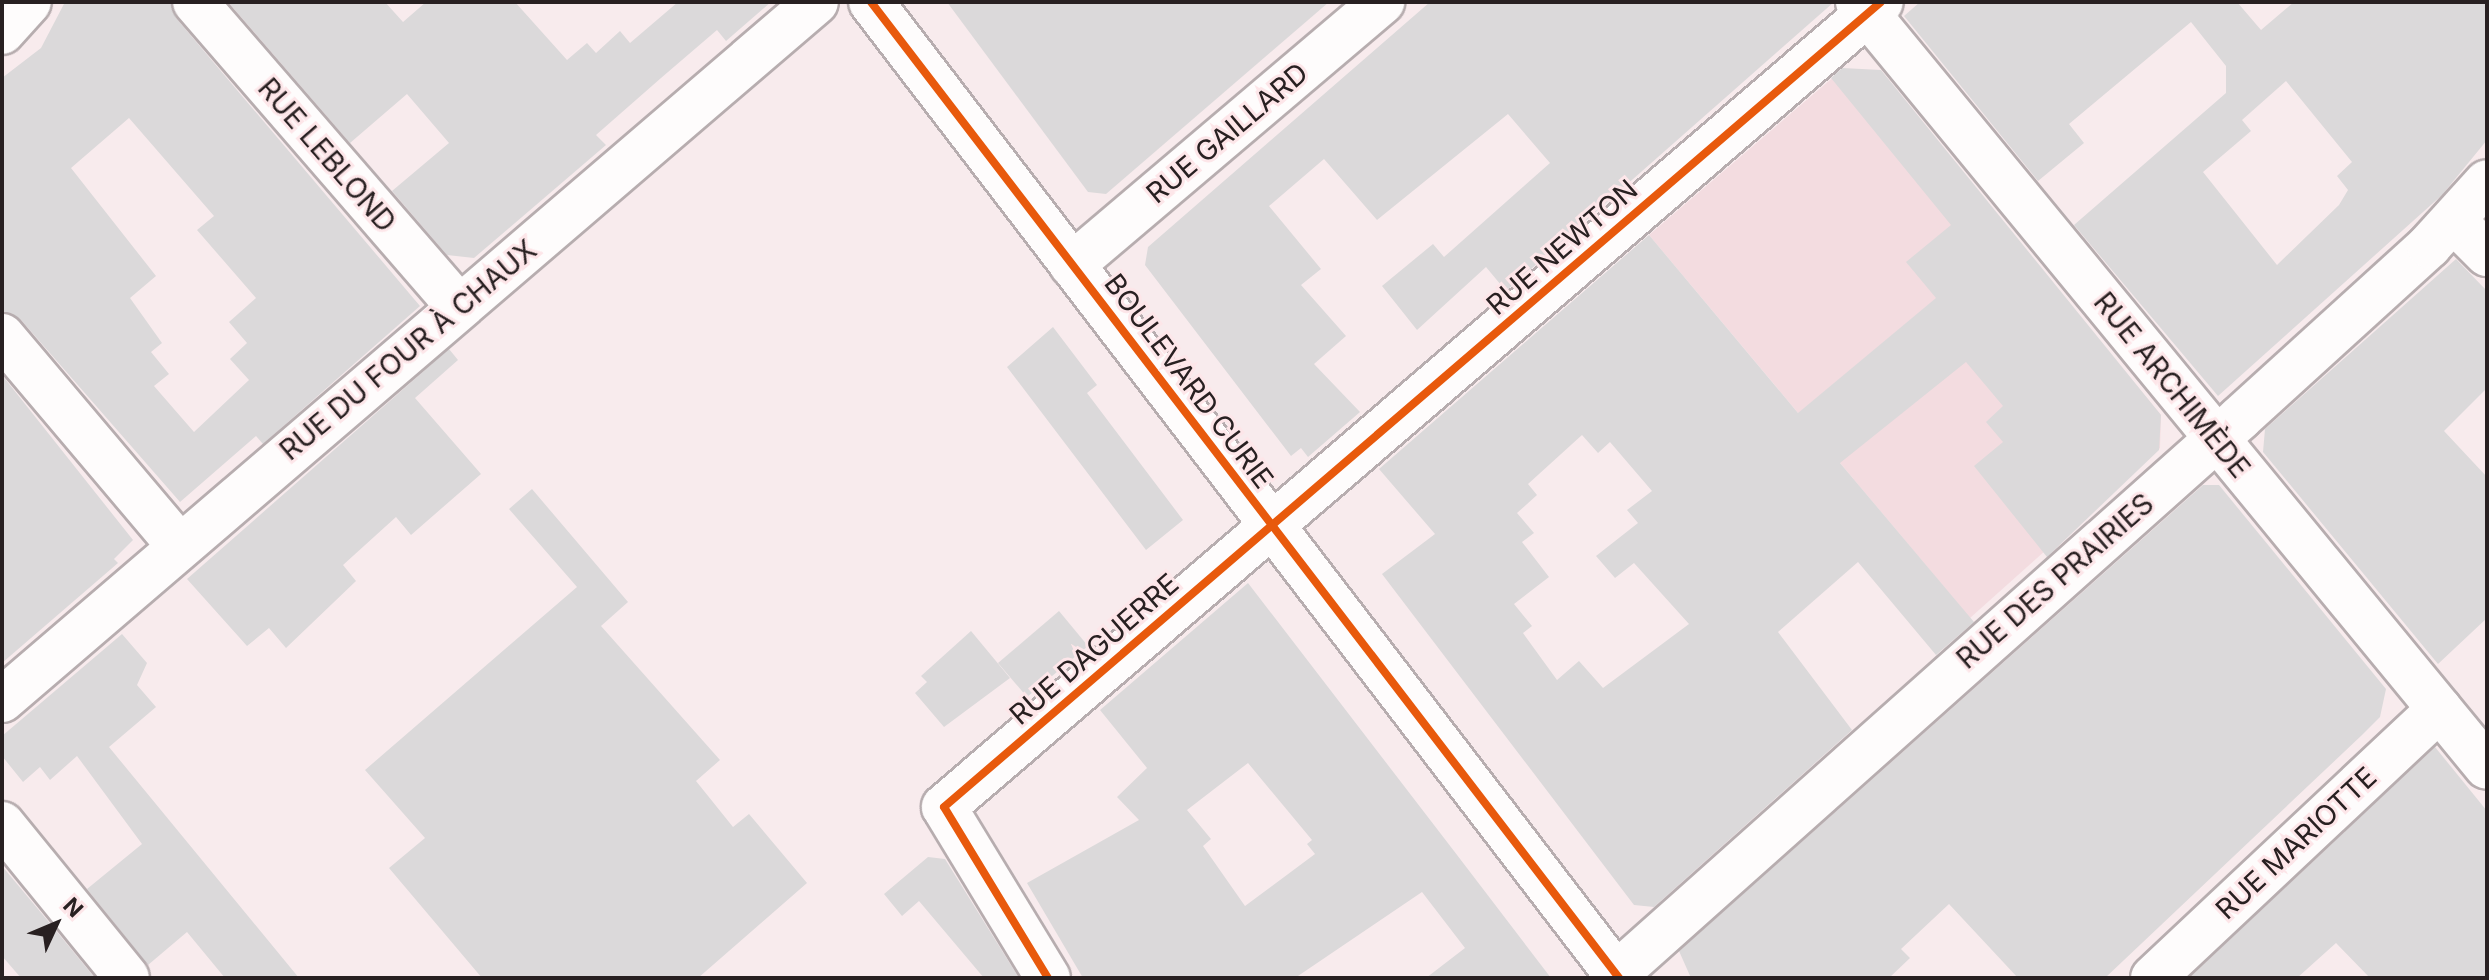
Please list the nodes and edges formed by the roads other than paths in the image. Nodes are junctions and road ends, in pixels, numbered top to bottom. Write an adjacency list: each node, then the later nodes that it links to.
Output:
1 (29, 2): 7 (street)
2 (195, 2): 12 (street, RUE LEBLOND)
3 (816, 2): 12 (street, RUE DU FOUR À CHAUX)
4 (871, 2): 11 (street, BOULEVARD CURIE)
5 (1382, 2): 11 (street, RUE GAILLARD)
6 (1869, 6): 14 (street, RUE ARCHIMÈDE); 15 (street, RUE NEWTON)
7 (2, 32)
8 (2487, 182): 9 (street, RUE DES PRAIRIES)
9 (2454, 221): 10 (street); 14 (street, RUE DES PRAIRIES)
10 (2487, 254)
11 (1072, 265): 15 (street, BOULEVARD CURIE)
12 (459, 307): 16 (street, RUE DU FOUR À CHAUX)
13 (2, 336): 16 (street)
14 (2217, 439): 18 (street, RUE ARCHIMÈDE); 21 (street, RUE DES PRAIRIES)
15 (1272, 525): 21 (street, BOULEVARD CURIE); 23 (street, RUE DAGUERRE)
16 (178, 544): 17 (street, RUE DU FOUR À CHAUX)
17 (2, 700)
18 (2439, 709): 19 (street, RUE ARCHIMÈDE); 24 (street, RUE MARIOTTE)
19 (2487, 767)
20 (2, 824): 22 (street)
21 (1616, 977)
22 (127, 978)
23 (1048, 978)
24 (2153, 978)

